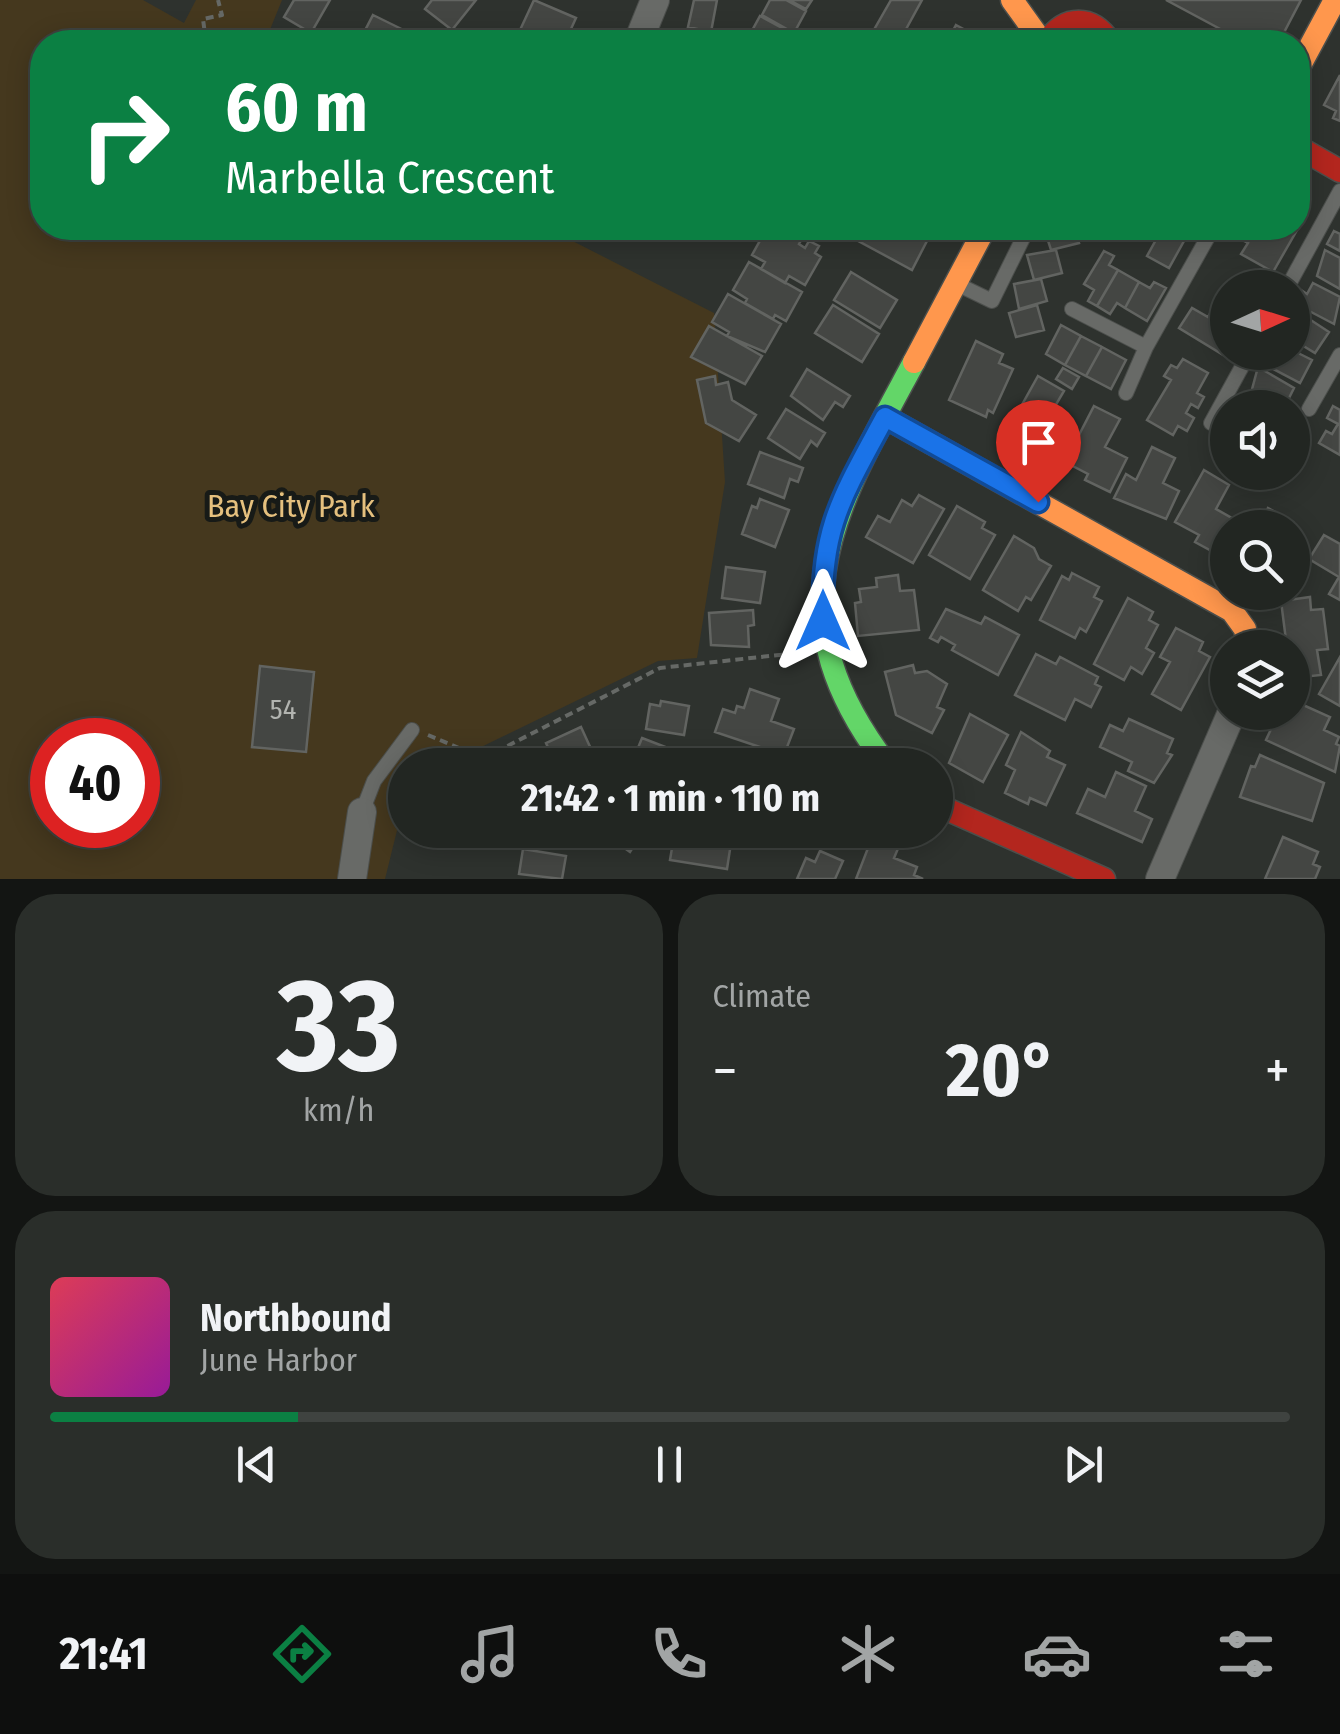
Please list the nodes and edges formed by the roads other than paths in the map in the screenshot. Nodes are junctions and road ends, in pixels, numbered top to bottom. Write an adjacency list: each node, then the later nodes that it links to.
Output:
1 (655, 0): 6 (street)
2 (1012, 0): 7 (street)
3 (1026, 0): 5 (street)
4 (1335, 0): 10 (street)
5 (1072, 20): 8 (street); 9 (street)
6 (643, 30)
7 (1035, 30)
8 (1055, 30)
9 (1100, 30)
10 (1310, 47)
11 (1310, 154): 12 (street)
12 (1340, 172)
13 (1340, 191): 17 (lane)
14 (979, 240): 18 (street)
15 (1022, 240): 18 (lane)
16 (1206, 240): 20 (lane)
17 (1296, 270)
18 (955, 284): 24 (street)
19 (1072, 309): 20 (lane)
20 (1146, 347): 22 (lane)
21 (1340, 355): 23 (lane)
22 (1126, 393)
23 (1310, 407)
24 (885, 417): 25 (street); 28 (street)
25 (1245, 630)
26 (412, 730): 29 (lane)
27 (1224, 730): 33 (street)
28 (873, 748)
29 (362, 812): 31 (street)
30 (953, 812): 32 (street)
31 (352, 879)
32 (1104, 879)
33 (1160, 879)

